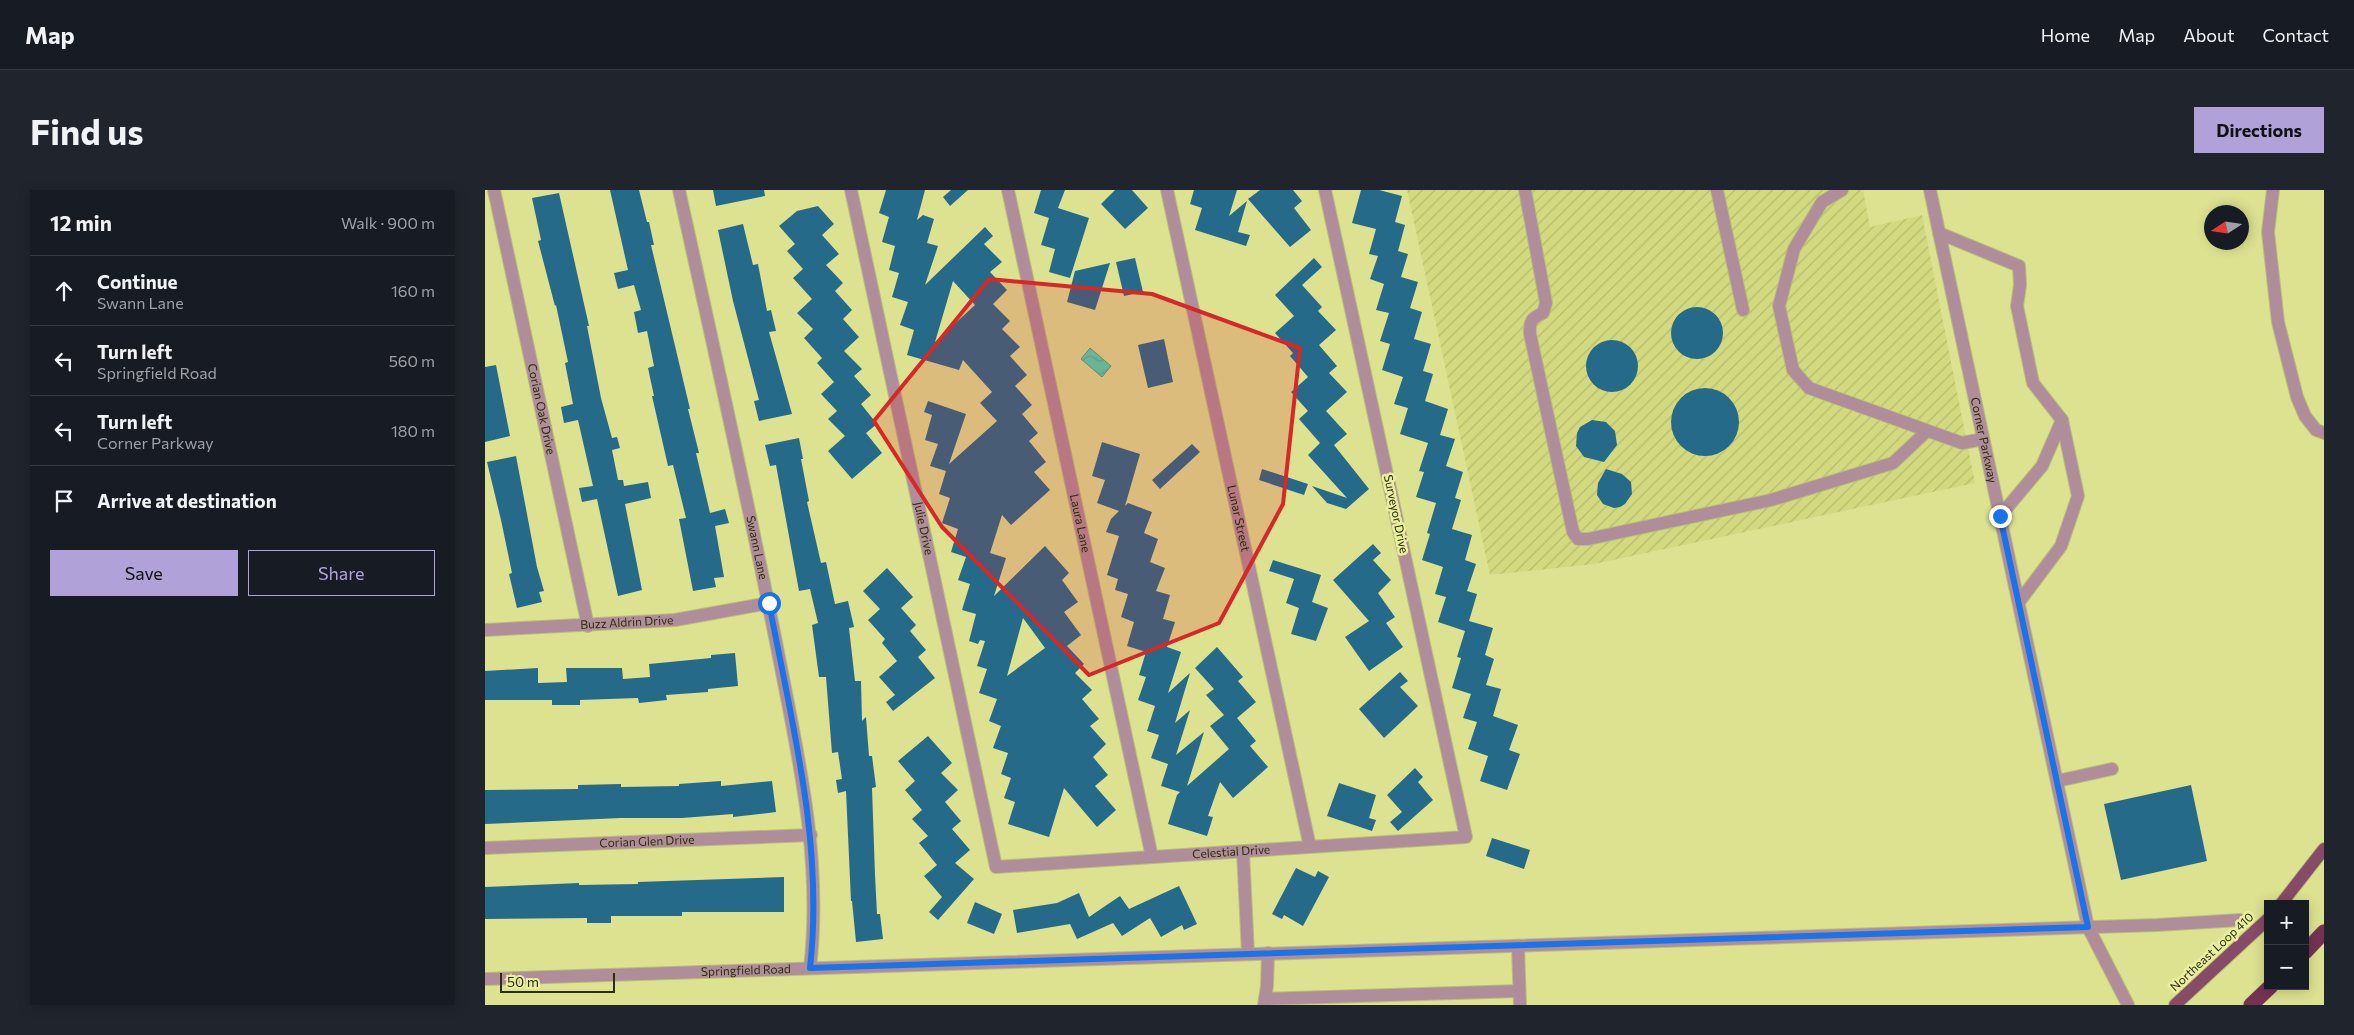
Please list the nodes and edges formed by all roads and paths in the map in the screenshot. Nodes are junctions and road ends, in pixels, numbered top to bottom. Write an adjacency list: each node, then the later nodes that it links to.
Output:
1 (494, 190): 21 (street, Corian Oak Drive)
2 (679, 190): 20 (street, Swann Lane)
3 (851, 190): 32 (street, Julie Drive)
4 (1008, 190): 31 (street, Laura Lane)
5 (1167, 190): 27 (street, Lunar Street)
6 (1325, 190): 26 (street, Surveyor Drive)
7 (1525, 190): 15 (street)
8 (1717, 190): 13 (street)
9 (1842, 190): 15 (street)
10 (1930, 190): 12 (street, Corner Parkway)
11 (2273, 190): 16 (street)
12 (1939, 233): 14 (street); 17 (street, Corner Parkway)
13 (1743, 310)
14 (2062, 420): 18 (street); 19 (street)
15 (1927, 430): 17 (street)
16 (2324, 433)
17 (1983, 439): 18 (street, Corner Parkway)
18 (2000, 516): 19 (street, Corner Parkway)
19 (2019, 602): 24 (street, Corner Parkway)
20 (769, 603): 21 (street, Buzz Aldrin Drive); 25 (street, Swann Lane)
21 (588, 626): 22 (street, Buzz Aldrin Drive)
22 (485, 630)
23 (2112, 769): 24 (street)
24 (2057, 781): 36 (street, Corner Parkway)
25 (811, 835): 28 (street, Corian Glen Drive); 42 (street, Swann Lane)
26 (1466, 837): 27 (street, Celestial Drive)
27 (1310, 847): 30 (street, Celestial Drive)
28 (485, 848)
29 (2324, 849): 33 (main road)
30 (1243, 852): 31 (street, Celestial Drive); 40 (street)
31 (1152, 857): 32 (street, Celestial Drive)
32 (996, 867)
33 (2284, 900)
34 (2240, 920): 36 (street, Springfield Road)
35 (2264, 923): 49 (main road, Northeast Loop 410)
36 (2088, 927): 38 (street, Springfield Road); 48 (street, Corner Parkway)
37 (2324, 932): 39 (highway)
38 (1517, 946): 41 (street, Springfield Road); 44 (street)
39 (2309, 948)
40 (1248, 953): 41 (street, Springfield Road); 42 (street, Springfield Road)
41 (1268, 953): 46 (street)
42 (810, 968): 43 (street, Springfield Road)
43 (485, 979)
44 (1519, 990): 46 (street); 47 (street)
45 (2267, 990): 50 (highway)
46 (1264, 1002)
47 (1520, 1005)
48 (2128, 1005)
49 (2175, 1005)
50 (2251, 1005)

